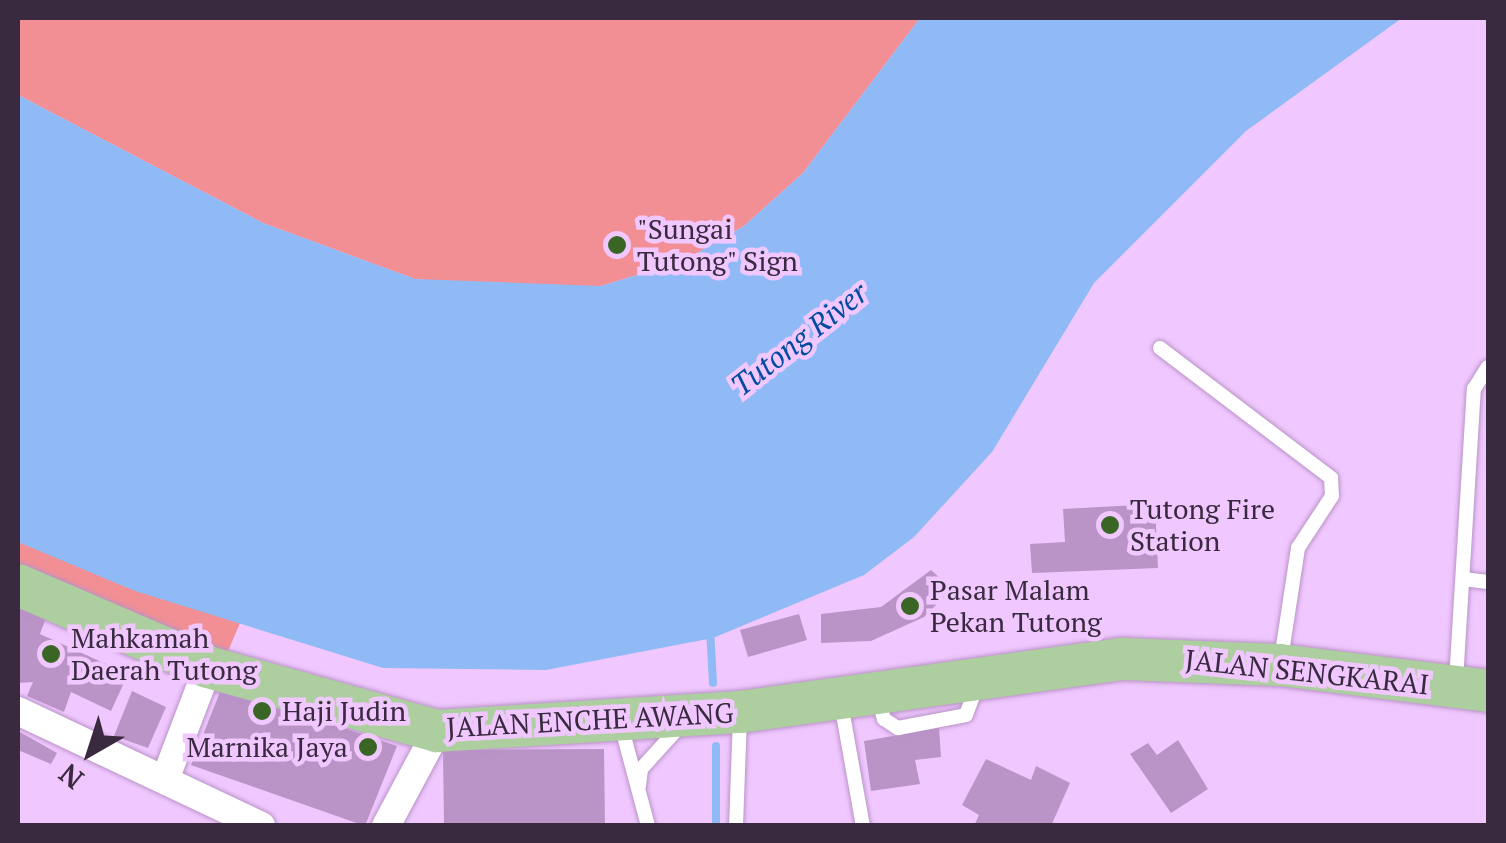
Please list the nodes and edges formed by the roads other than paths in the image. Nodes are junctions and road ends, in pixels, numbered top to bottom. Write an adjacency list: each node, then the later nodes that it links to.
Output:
1 (1160, 348): 7 (lane)
2 (1488, 367): 3 (lane)
3 (1463, 578): 4 (lane); 9 (lane)
4 (1488, 582)
5 (18, 585): 8 (main road, JALAN ENCHE AWANG)
6 (1124, 659): 7 (main road, JALAN SENGKARAI); 10 (main road, JALAN ENCHE AWANG)
7 (1280, 665): 9 (main road, JALAN SENGKARAI)
8 (208, 667): 14 (main road, JALAN ENCHE AWANG); 15 (street)
9 (1472, 689)
10 (859, 695): 12 (main road, JALAN ENCHE AWANG); 21 (lane)
11 (18, 711): 15 (street)
12 (732, 713): 13 (main road, JALAN ENCHE AWANG); 16 (lane); 20 (lane)
13 (619, 720): 14 (main road, JALAN ENCHE AWANG); 16 (lane)
14 (437, 730): 18 (street)
15 (166, 777): 17 (street)
16 (639, 786): 19 (lane)
17 (261, 826)
18 (386, 826)
19 (648, 826)
20 (736, 826)
21 (863, 826)

